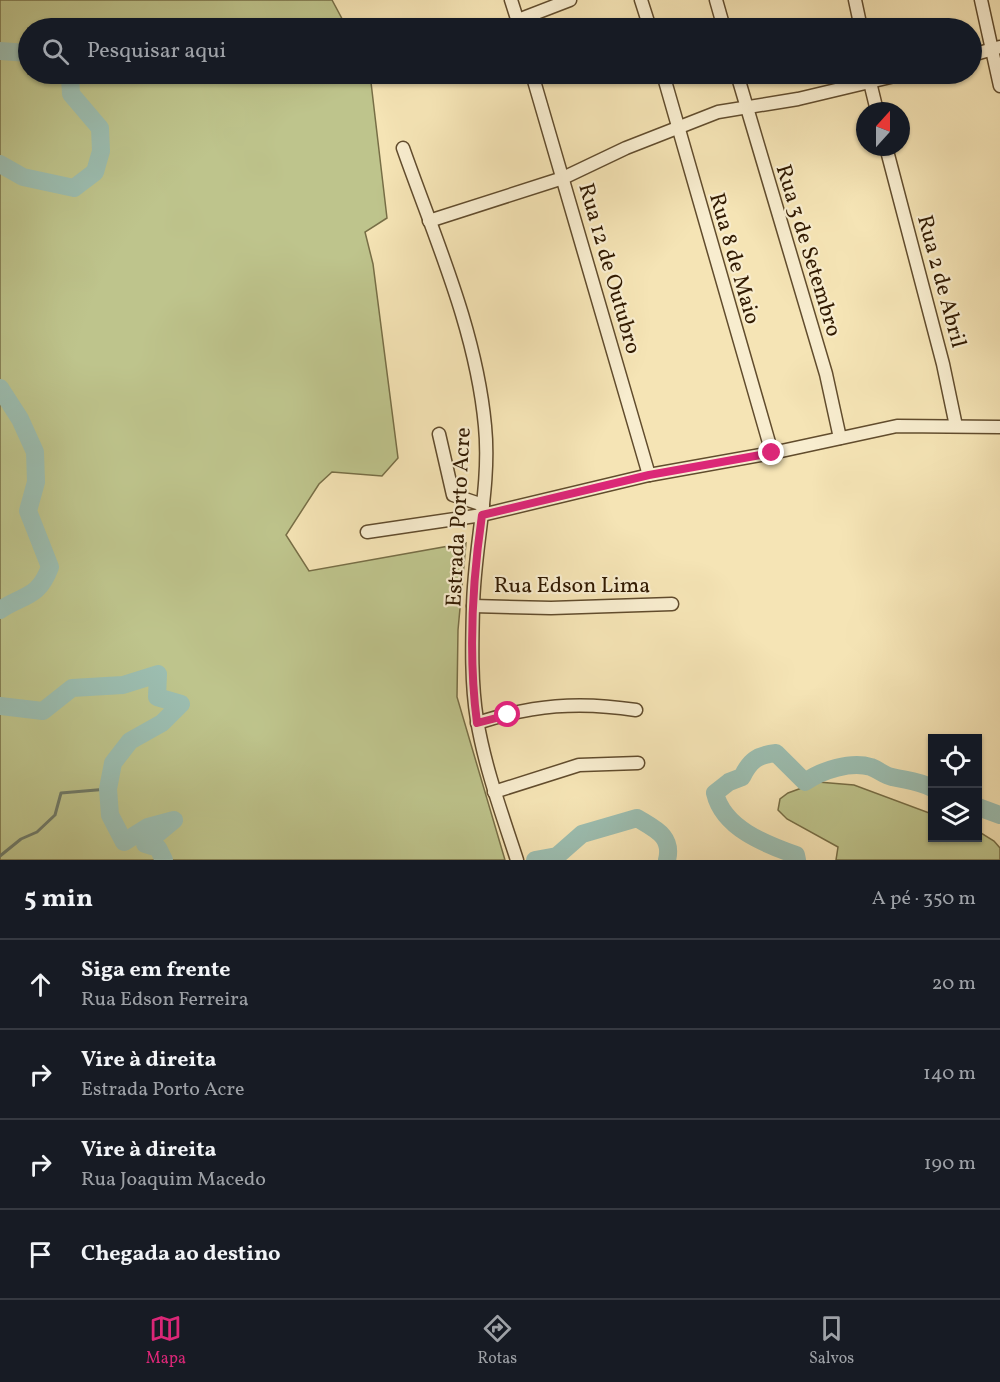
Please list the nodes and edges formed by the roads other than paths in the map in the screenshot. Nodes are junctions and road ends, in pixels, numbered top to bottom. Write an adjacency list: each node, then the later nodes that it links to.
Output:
1 (511, 0): 7 (street)
2 (570, 0): 8 (street)
3 (641, 0): 9 (street)
4 (716, 0): 10 (street)
5 (855, 0): 11 (street)
6 (981, 0): 12 (street)
7 (517, 18)
8 (532, 18)
9 (647, 18)
10 (721, 18)
11 (859, 18)
12 (996, 48): 18 (street)
13 (535, 84): 24 (street, Rua 12 de Outubro)
14 (666, 84): 21 (street, Rua 8 de Maio)
15 (740, 84): 20 (street, Rua 3 de Setembro)
16 (849, 84): 20 (street)
17 (870, 84): 19 (street)
18 (1000, 86)
19 (875, 102)
20 (746, 106): 21 (street); 29 (street, Rua 3 de Setembro)
21 (677, 129): 24 (street); 30 (street, Rua 8 de Maio)
22 (403, 148): 25 (street, Estrada Porto Acre)
23 (888, 156): 26 (street, Rua 2 de Abril)
24 (563, 178): 25 (street); 31 (street, Rua 12 de Outubro)
25 (429, 222): 32 (street, Estrada Porto Acre)
26 (956, 426): 27 (street); 29 (street)
27 (1000, 428)
28 (439, 434): 32 (street)
29 (840, 438): 30 (street)
30 (772, 453): 31 (street)
31 (649, 475): 32 (street)
32 (482, 510): 33 (street); 35 (street, Estrada Porto Acre)
33 (367, 532)
34 (672, 604): 35 (street, Rua Edson Lima)
35 (472, 606): 37 (street, Estrada Porto Acre)
36 (636, 710): 37 (street)
37 (477, 723): 39 (street, Estrada Porto Acre)
38 (638, 763): 39 (street)
39 (494, 792): 40 (street, Estrada Porto Acre)
40 (517, 860)

